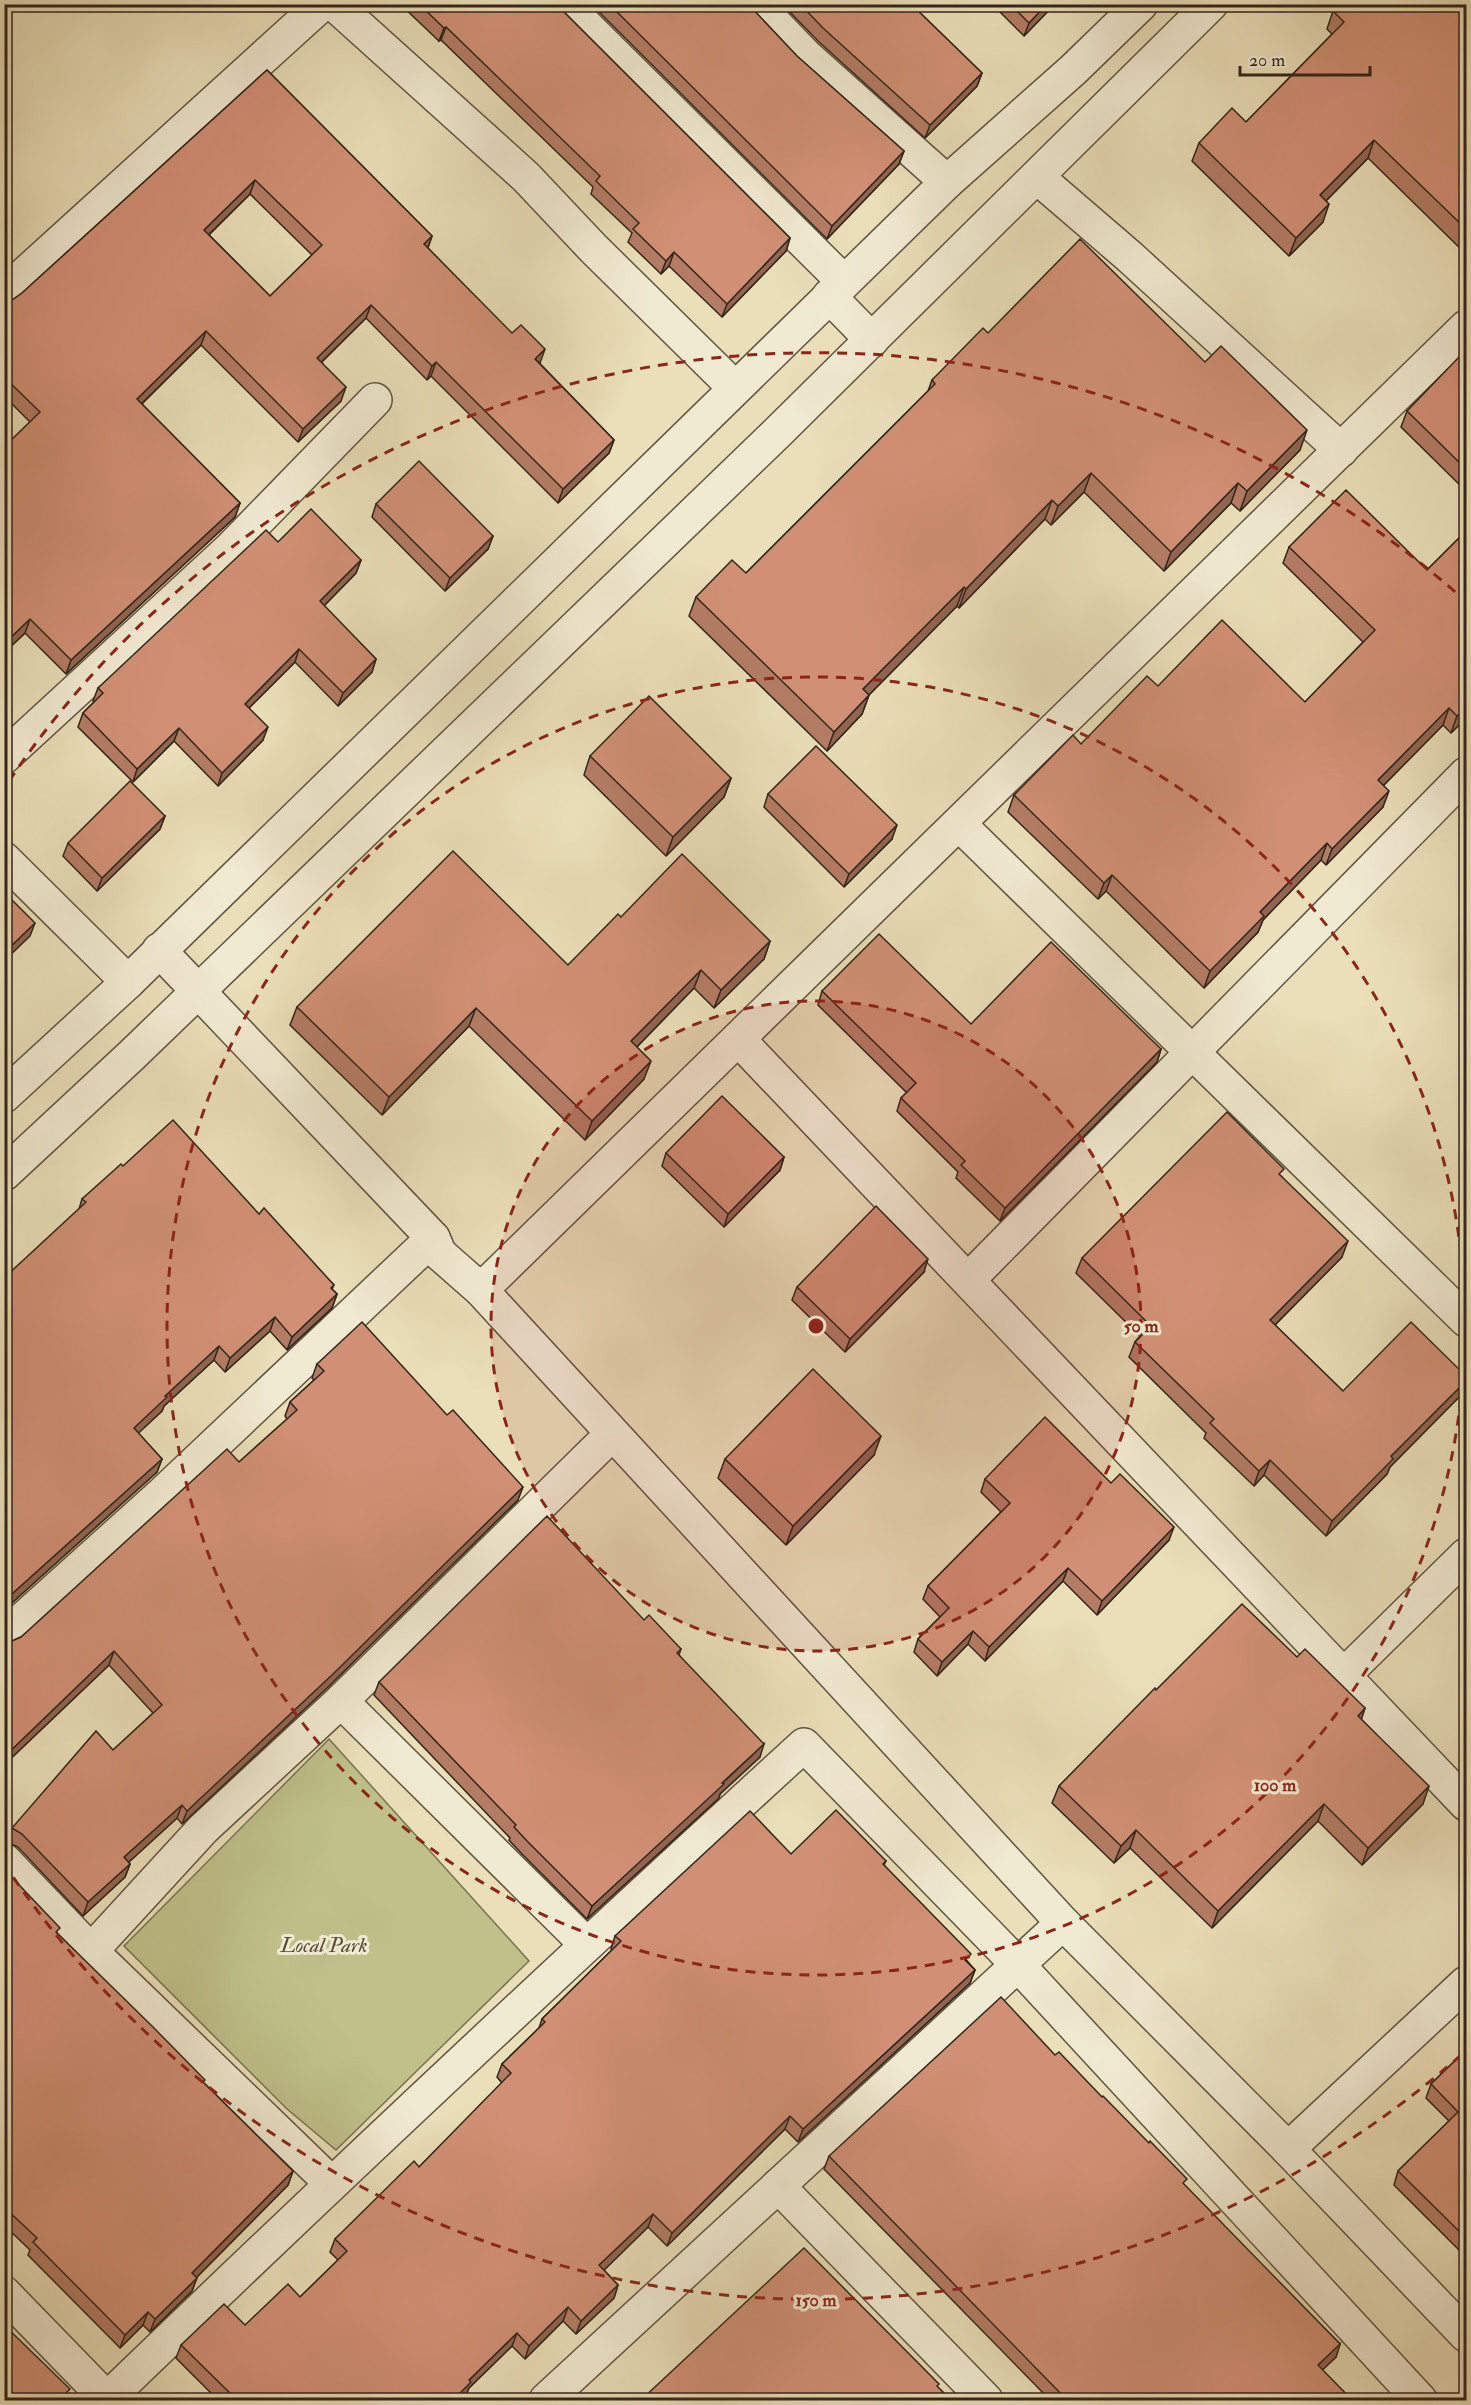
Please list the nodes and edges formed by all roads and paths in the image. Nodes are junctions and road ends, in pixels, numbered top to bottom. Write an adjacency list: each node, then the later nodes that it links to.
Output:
1 (322, 4): 10 (street)
2 (334, 4): 13 (street)
3 (564, 4): 9 (street)
4 (756, 4): 8 (street)
5 (1141, 4): 8 (street)
6 (1211, 4): 7 (street)
7 (1037, 177): 12 (street); 15 (street)
8 (946, 182): 9 (street)
9 (836, 289): 12 (street); 13 (street)
10 (4, 292)
11 (1467, 327): 15 (street)
12 (872, 340): 22 (street)
13 (735, 387): 20 (street)
14 (375, 400): 16 (street)
15 (1341, 450): 18 (street)
16 (4, 757)
17 (1467, 774): 24 (street)
18 (959, 824): 23 (street); 24 (street)
19 (4, 860): 21 (street)
20 (159, 950): 21 (street); 22 (street)
21 (128, 982): 25 (street)
22 (198, 991): 26 (street); 27 (street)
23 (739, 1040): 28 (street); 29 (street)
24 (1193, 1052): 28 (street); 30 (street)
25 (4, 1096)
26 (4, 1174)
27 (433, 1238): 29 (street); 33 (street)
28 (968, 1280): 34 (street)
29 (481, 1290): 31 (street)
30 (1467, 1320)
31 (612, 1434): 35 (street); 38 (street)
32 (1467, 1555): 34 (street)
33 (4, 1636)
34 (1344, 1675): 36 (street)
35 (342, 1701): 39 (street); 40 (street)
36 (1467, 1804)
37 (4, 1860): 40 (street)
38 (1063, 1923): 41 (street); 43 (street)
39 (586, 1944): 41 (street); 44 (street)
40 (91, 1951): 44 (street)
41 (1019, 1966): 45 (street); 51 (street)
42 (1467, 1983): 43 (street)
43 (1288, 2149): 47 (street)
44 (331, 2183): 48 (street)
45 (778, 2186): 49 (street); 50 (street)
46 (4, 2293): 48 (street)
47 (1467, 2335)
48 (107, 2400)
49 (546, 2400)
50 (986, 2400)
51 (1420, 2400)

